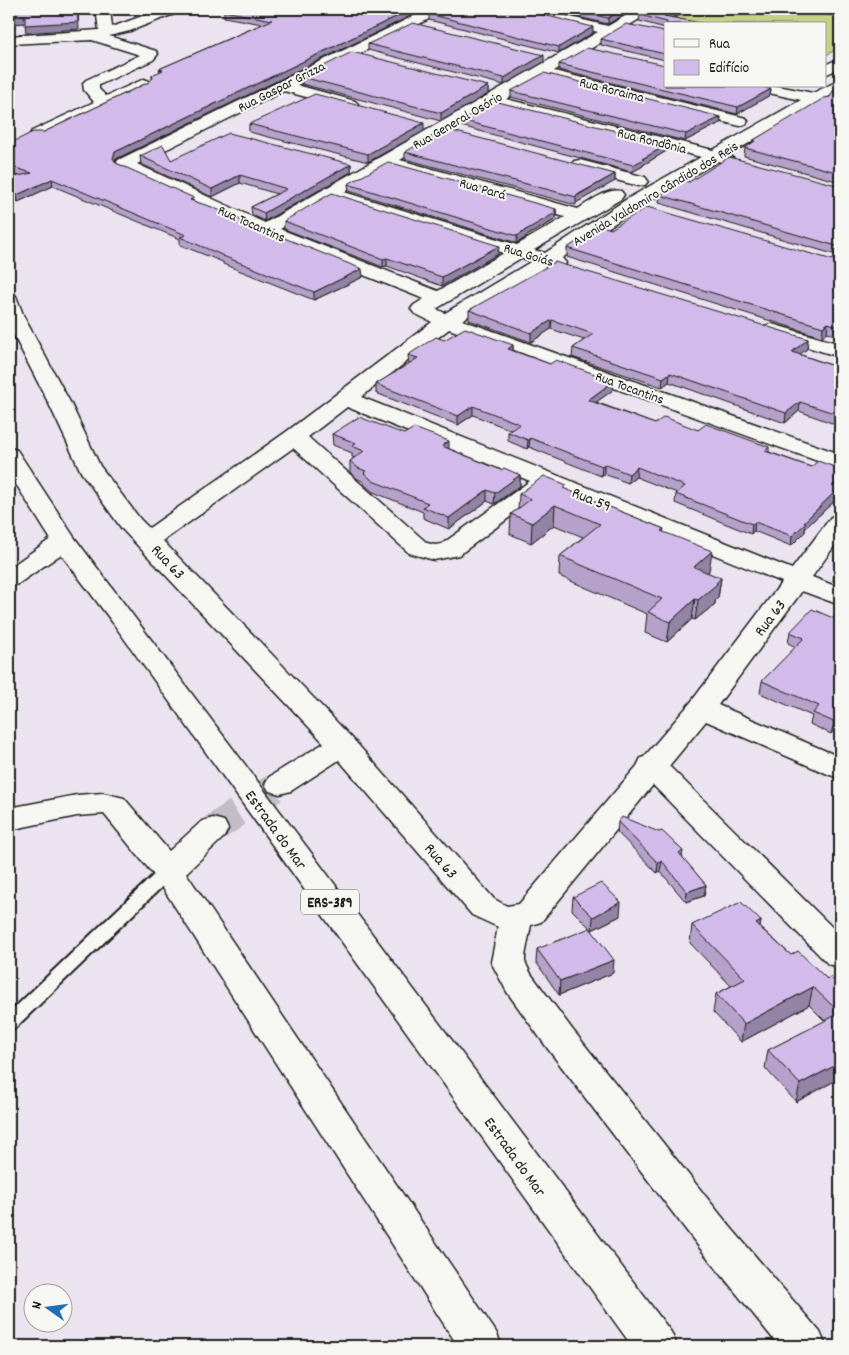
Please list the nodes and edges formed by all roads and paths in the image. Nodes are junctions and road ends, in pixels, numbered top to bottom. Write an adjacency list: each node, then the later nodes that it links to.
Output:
1 (104, 9): 10 (street)
2 (174, 9): 10 (street)
3 (438, 9): 6 (street, Rua Gaspar Grizza)
4 (521, 9): 8 (street)
5 (646, 9): 8 (street, Rua General Osório)
6 (411, 22): 7 (street); 14 (street, Rua Gaspar Grizza)
7 (429, 27)
8 (617, 27): 9 (street); 12 (street, Rua General Osório)
9 (640, 27)
10 (100, 34): 11 (street); 26 (street)
11 (9, 40)
12 (584, 47): 13 (street); 17 (street, Rua General Osório)
13 (602, 51)
14 (348, 52): 16 (street); 21 (street, Rua Gaspar Grizza)
15 (542, 56): 17 (street)
16 (376, 59)
17 (561, 60): 18 (street, Rua General Osório)
18 (541, 72): 24 (street, Rua General Osório); 29 (street, Rua Roraima)
19 (144, 84): 26 (street)
20 (840, 84): 25 (street, Avenida Valdomiro Cândido dos Reis)
21 (281, 86): 28 (street); 31 (street, Rua Gaspar Grizza)
22 (774, 88): 23 (street)
23 (794, 90): 25 (street); 29 (street, Avenida Valdomiro Cândido dos Reis)
24 (495, 93): 32 (street, Rua General Osório); 36 (street, Rua Rondônia)
25 (815, 99): 27 (street); 37 (street, Avenida Valdomiro Cândido dos Reis)
26 (103, 102): 33 (street)
27 (840, 105)
28 (366, 108)
29 (755, 113): 36 (street, Avenida Valdomiro Cândido dos Reis)
30 (423, 124): 32 (street)
31 (199, 126): 34 (street); 40 (street, Rua Gaspar Grizza)
32 (442, 129): 35 (street); 38 (street, Rua General Osório)
33 (38, 134)
34 (228, 134)
35 (460, 134)
36 (692, 150): 37 (street, Rua Rondônia); 44 (street, Avenida Valdomiro Cândido dos Reis)
37 (716, 156): 41 (street, Rua Rondônia); 47 (street, Avenida Valdomiro Cândido dos Reis)
38 (387, 161): 43 (street, Rua General Osório); 49 (street, Rua Pará)
39 (564, 161): 44 (street)
40 (124, 164): 50 (street, Rua Tocantins)
41 (745, 164)
42 (352, 165): 43 (street)
43 (371, 170): 45 (street, Rua General Osório)
44 (639, 181): 46 (street, Avenida Valdomiro Cândido dos Reis)
45 (332, 194): 50 (street, Rua General Osório); 51 (street, Rua Goiás)
46 (611, 197): 47 (street); 49 (street, Avenida Valdomiro Cândido dos Reis)
47 (633, 203): 48 (street); 52 (street, Avenida Valdomiro Cândido dos Reis)
48 (652, 209)
49 (579, 216): 51 (street, Avenida Valdomiro Cândido dos Reis)
50 (266, 230): 54 (street, Rua Tocantins)
51 (519, 251): 52 (street, Rua Goiás); 54 (street, Avenida Valdomiro Cândido dos Reis)
52 (546, 260): 53 (street, Rua Goiás); 57 (street, Avenida Valdomiro Cândido dos Reis)
53 (575, 268)
54 (438, 298): 56 (street, Avenida Valdomiro Cândido dos Reis)
55 (9, 300): 66 (street)
56 (421, 309): 57 (street, Rua Tocantins)
57 (446, 321): 60 (street, Avenida Valdomiro Cândido dos Reis); 63 (street, Rua Tocantins)
58 (755, 325): 59 (street)
59 (840, 352)
60 (345, 398): 61 (street, Rua 63); 64 (street, Rua 59)
61 (294, 436): 64 (street); 66 (street, Rua 63)
62 (9, 455): 67 (street, Estrada do Mar / ERS-389)
63 (840, 462)
64 (546, 480): 69 (street, Rua 59)
65 (840, 522): 69 (street, Rua 63)
66 (148, 540): 72 (street, Rua 63)
67 (64, 541): 68 (street); 83 (street, Estrada do Mar / ERS-389)
68 (9, 579)
69 (796, 581): 70 (street, Rua 59); 71 (street, Rua 63)
70 (840, 598)
71 (701, 708): 73 (street, Rua 63); 74 (street)
72 (342, 745): 75 (street); 79 (street, Rua 63)
73 (651, 765): 79 (street, Rua 63); 80 (street)
74 (840, 768)
75 (280, 784)
76 (9, 819): 78 (street)
77 (213, 829): 78 (street)
78 (168, 871): 81 (lane); 82 (street)
79 (516, 920): 84 (street)
80 (840, 955)
81 (9, 1023)
82 (481, 1346)
83 (656, 1346)
84 (805, 1346)

